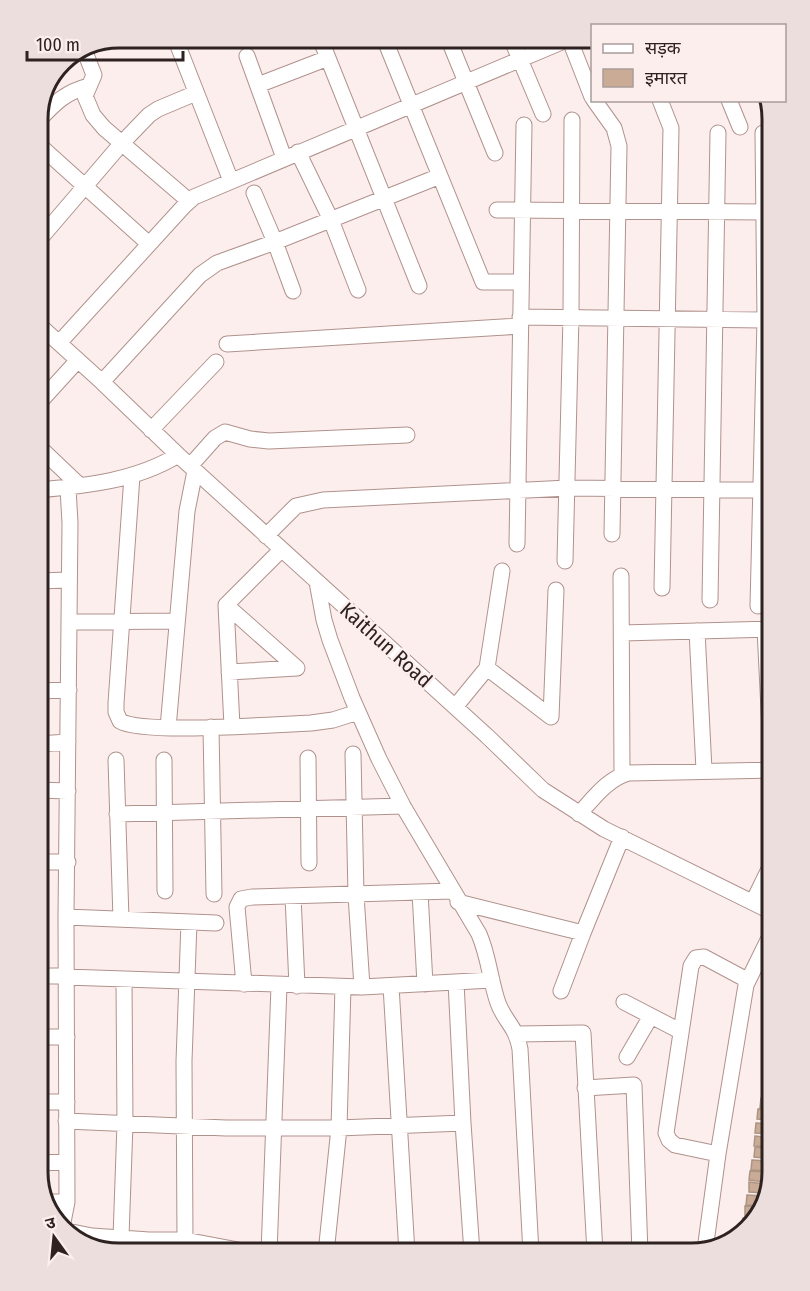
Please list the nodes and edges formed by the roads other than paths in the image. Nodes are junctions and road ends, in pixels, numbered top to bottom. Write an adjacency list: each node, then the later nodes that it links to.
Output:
1 (179, 48): 15 (street)
2 (324, 48): 10 (street)
3 (388, 48): 20 (street)
4 (452, 48): 12 (street)
5 (515, 48): 11 (street)
6 (547, 48): 11 (street)
7 (574, 48): 16 (street)
8 (87, 56): 14 (street)
9 (247, 56): 13 (street)
10 (328, 58): 13 (street); 26 (street)
11 (520, 60): 12 (street); 22 (street)
12 (466, 82): 20 (street); 30 (street)
13 (258, 85): 31 (street)
14 (89, 86): 21 (street); 28 (street)
15 (196, 93): 28 (street); 33 (street)
16 (591, 94)
17 (595, 102): 41 (street)
18 (661, 102): 42 (street)
19 (730, 102): 25 (street)
20 (411, 105): 26 (street); 32 (street)
21 (49, 110)
22 (543, 114)
23 (572, 120): 40 (street)
24 (524, 125): 39 (street)
25 (740, 127)
26 (356, 129): 31 (street); 36 (street)
27 (718, 133): 43 (street)
28 (122, 143): 34 (street); 37 (street)
29 (48, 153): 34 (street)
30 (495, 153)
31 (291, 155): 33 (street); 45 (street)
32 (440, 176): 36 (street); 49 (street)
33 (231, 181): 37 (street)
34 (85, 187): 46 (street); 48 (street)
35 (254, 193): 47 (street)
36 (386, 198): 45 (street); 50 (street)
37 (189, 201): 48 (street)
38 (496, 210): 39 (street)
39 (523, 210): 40 (street); 49 (street)
40 (571, 210): 41 (street); 53 (street)
41 (618, 211): 42 (street); 54 (street)
42 (670, 212): 43 (street); 55 (street)
43 (717, 212): 44 (street); 56 (street)
44 (762, 212)
45 (331, 220): 47 (street); 51 (street)
46 (48, 230)
47 (275, 242): 52 (street); 64 (street)
48 (149, 244): 60 (street)
49 (521, 282): 58 (street)
50 (419, 286)
51 (358, 290)
52 (293, 291)
53 (571, 316): 54 (street); 58 (street); 73 (street)
54 (616, 317): 55 (street); 75 (street)
55 (667, 318): 56 (street); 76 (street)
56 (715, 319): 57 (street); 77 (street)
57 (762, 320)
58 (520, 321): 61 (street); 79 (street)
59 (48, 333): 60 (street, Kaithun Road)
60 (59, 343): 62 (street, Kaithun Road)
61 (227, 344)
62 (78, 360): 64 (street, Kaithun Road); 65 (street)
63 (216, 362): 66 (street)
64 (102, 382): 66 (street, Kaithun Road)
65 (48, 393)
66 (151, 430): 68 (street, Kaithun Road)
67 (407, 435): 70 (street)
68 (178, 455): 70 (street, Kaithun Road); 71 (street)
69 (48, 457): 72 (street)
70 (193, 468): 81 (street, Kaithun Road); 96 (street)
71 (132, 476): 72 (street); 98 (street)
72 (74, 486): 74 (street); 88 (street)
73 (568, 488): 75 (street); 79 (street); 85 (street)
74 (48, 489)
75 (614, 489): 76 (street); 80 (street)
76 (665, 490): 77 (street); 91 (street)
77 (712, 490): 78 (street); 93 (street)
78 (762, 490)
79 (517, 491): 81 (street); 82 (street)
80 (612, 534)
81 (266, 536): 83 (street, Kaithun Road)
82 (517, 544)
83 (281, 550): 90 (street, Kaithun Road); 94 (street)
84 (762, 554): 95 (street)
85 (565, 561)
86 (502, 571): 102 (street)
87 (621, 576): 101 (street)
88 (69, 580): 89 (street); 97 (street)
89 (48, 581)
90 (317, 582): 106 (street, Kaithun Road); 107 (street)
91 (662, 588)
92 (556, 590): 102 (street)
93 (710, 600)
94 (226, 605): 103 (street); 103 (street)
95 (758, 606)
96 (177, 621): 98 (street); 110 (street)
97 (69, 622): 98 (street); 104 (street)
98 (122, 622): 110 (street)
99 (762, 629): 100 (street)
100 (697, 631): 101 (street); 117 (street)
101 (622, 633): 119 (street)
102 (487, 668): 106 (street)
103 (229, 672): 108 (street)
104 (69, 690): 105 (street); 111 (street)
105 (48, 691)
106 (455, 707): 128 (street, Kaithun Road)
107 (358, 712): 108 (street); 122 (street)
108 (232, 726): 109 (street)
109 (211, 727): 110 (street); 125 (street)
110 (168, 728)
111 (68, 742): 112 (street); 121 (street)
112 (48, 743)
113 (353, 754): 123 (street)
114 (308, 758): 124 (street)
115 (116, 760): 127 (street)
116 (164, 760): 126 (street)
117 (704, 770): 118 (street); 119 (street)
118 (762, 770)
119 (622, 774): 128 (street)
120 (48, 790): 121 (street)
121 (68, 791): 131 (street)
122 (403, 806): 123 (street); 139 (street)
123 (354, 807): 124 (street); 137 (street)
124 (309, 808): 125 (street); 132 (street)
125 (213, 811): 126 (street); 136 (street)
126 (164, 812): 127 (street); 134 (street)
127 (117, 814): 143 (street)
128 (579, 814): 129 (street, Kaithun Road)
129 (622, 837): 140 (street, Kaithun Road); 146 (street)
130 (48, 862): 131 (street)
131 (68, 862): 142 (street)
132 (309, 863)
133 (762, 884): 140 (street)
134 (165, 891)
135 (420, 892): 137 (street); 139 (street); 156 (street)
136 (214, 894)
137 (356, 895): 138 (street); 161 (street)
138 (292, 896): 155 (street); 158 (street)
139 (455, 896): 146 (street); 151 (street)
140 (753, 902): 141 (street, Kaithun Road)
141 (762, 907)
142 (66, 917): 143 (street); 149 (street)
143 (121, 919): 144 (street)
144 (189, 922): 145 (street); 153 (street)
145 (216, 923)
146 (582, 933): 162 (street)
147 (762, 951): 152 (street)
148 (48, 976): 149 (street)
149 (67, 977): 150 (street); 168 (street)
150 (124, 979): 153 (street); 175 (street)
151 (492, 980): 154 (street); 166 (street)
152 (747, 980): 165 (street); 180 (street)
153 (186, 981): 155 (street); 177 (street)
154 (456, 982): 156 (street); 174 (street)
155 (244, 984): 157 (street)
156 (425, 984): 159 (street)
157 (279, 986): 158 (street); 178 (street)
158 (297, 986): 160 (street)
159 (391, 986): 161 (street); 176 (street)
160 (343, 987): 161 (street); 179 (street)
161 (362, 987)
162 (561, 991)
163 (624, 1002): 164 (street)
164 (651, 1016): 165 (street); 169 (street)
165 (680, 1031): 180 (street)
166 (517, 1034): 170 (street); 197 (street)
167 (48, 1037): 168 (street)
168 (67, 1037): 172 (street)
169 (627, 1057)
170 (585, 1088): 198 (street); 199 (street)
171 (48, 1102): 172 (street)
172 (67, 1102): 173 (street)
173 (66, 1121): 175 (street); 182 (street)
174 (463, 1123): 176 (street); 196 (street)
175 (125, 1124): 177 (street); 186 (street)
176 (401, 1125): 179 (street); 195 (street)
177 (185, 1127): 178 (street); 188 (street)
178 (274, 1128): 179 (street); 193 (street)
179 (339, 1128): 194 (street)
180 (718, 1154): 189 (street)
181 (48, 1162): 182 (street)
182 (67, 1162): 184 (street)
183 (55, 1202): 184 (street)
184 (67, 1202): 185 (street)
185 (66, 1207)
186 (121, 1237): 187 (street); 190 (street)
187 (99, 1240)
188 (185, 1240): 191 (street); 192 (street)
189 (706, 1242)
190 (138, 1243)
191 (170, 1243)
192 (201, 1243)
193 (269, 1243)
194 (327, 1243)
195 (407, 1243)
196 (471, 1243)
197 (530, 1243)
198 (594, 1243)
199 (640, 1243)

